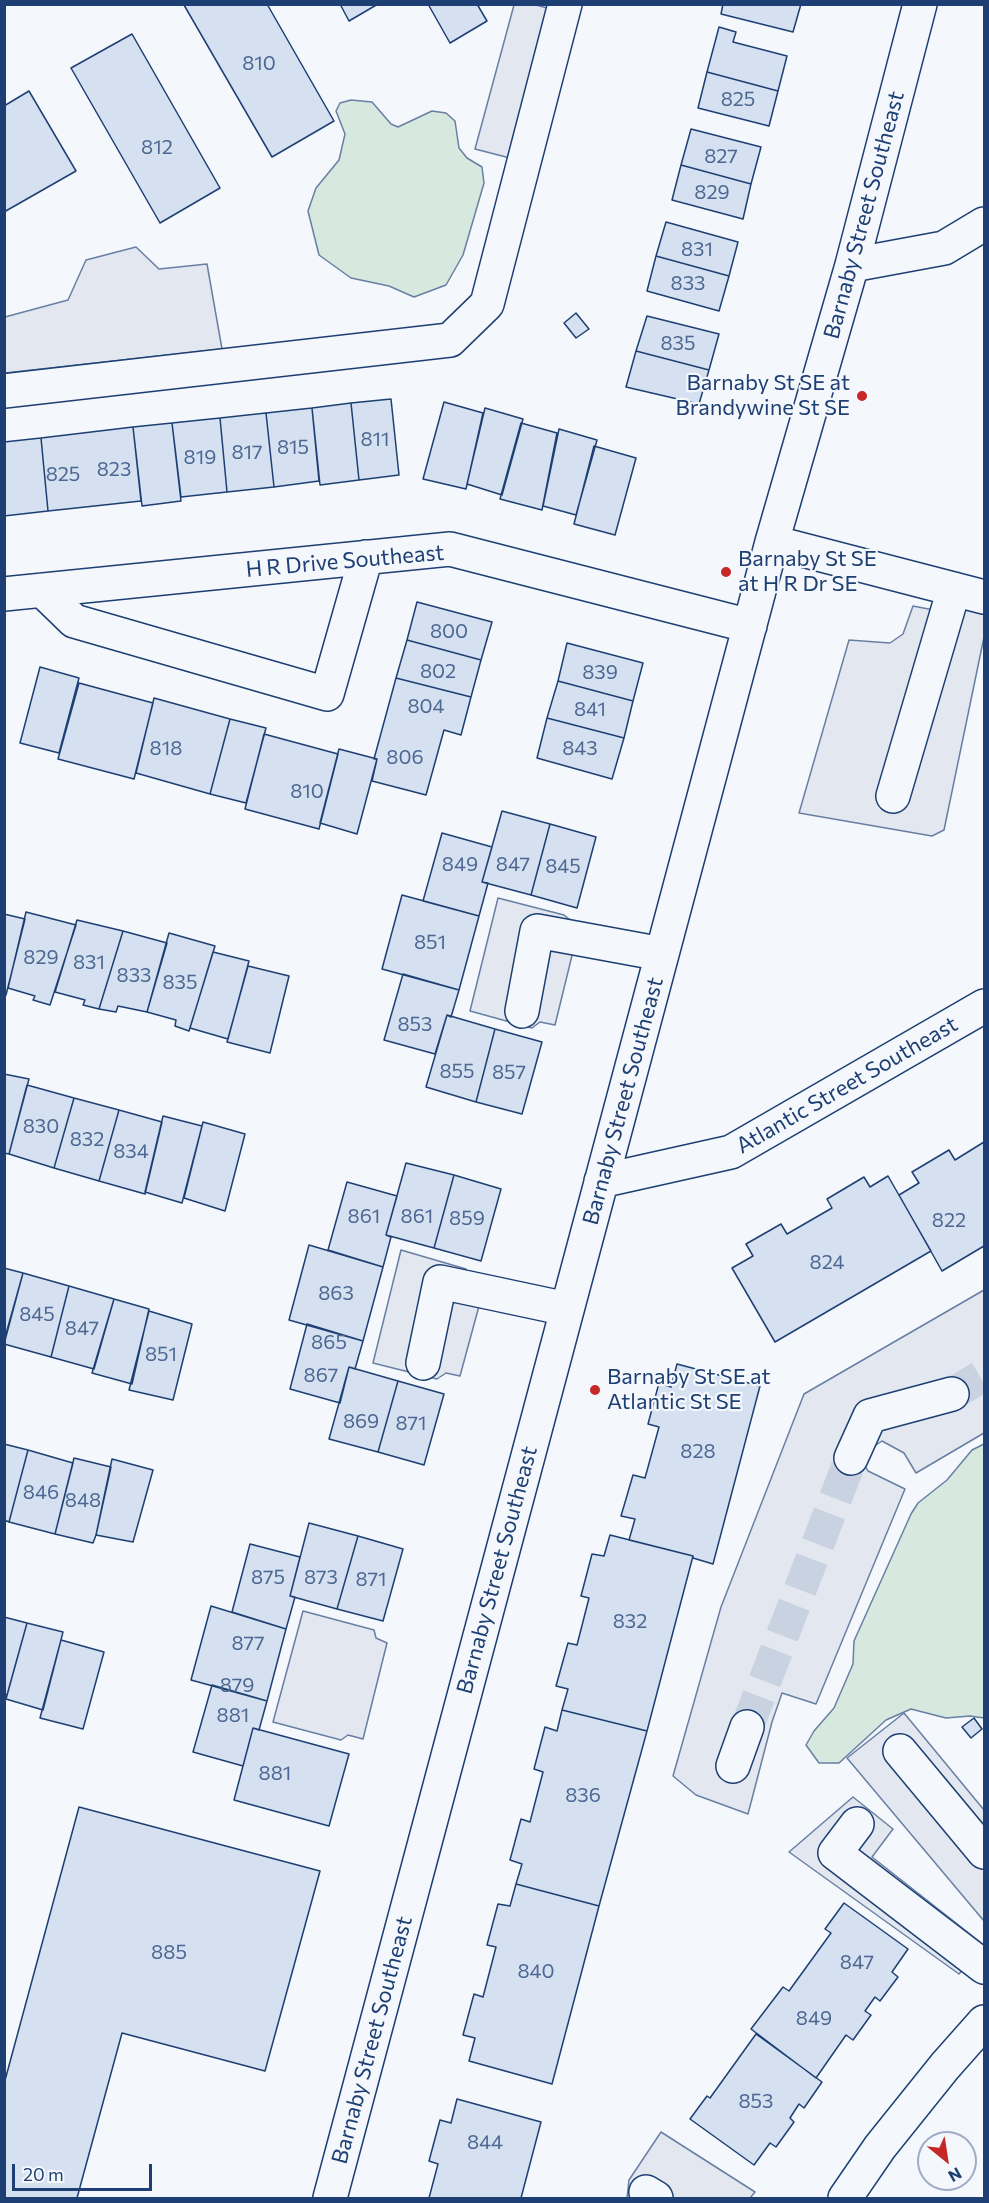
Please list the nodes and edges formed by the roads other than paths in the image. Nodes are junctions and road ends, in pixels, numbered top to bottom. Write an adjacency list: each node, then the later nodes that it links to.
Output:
1 (565, 4): 5 (street)
2 (920, 4): 4 (street, Barnaby Street Southeast)
3 (984, 224): 4 (street)
4 (852, 265): 6 (street, Barnaby Street Southeast)
5 (4, 391)
6 (772, 542): 9 (street); 11 (street, Barnaby Street Southeast)
7 (366, 557): 8 (street, H R Drive Southeast); 8 (street); 11 (street, H R Drive Southeast)
8 (42, 590): 10 (street, H R Drive Southeast)
9 (969, 593): 12 (street)
10 (4, 594)
11 (750, 626): 13 (street, Barnaby Street Southeast)
12 (893, 796)
13 (662, 954): 15 (street); 16 (street, Barnaby Street Southeast)
14 (984, 1006): 16 (street, Atlantic Street Southeast)
15 (522, 1011)
16 (601, 1181): 17 (street, Barnaby Street Southeast)
17 (567, 1309): 18 (street); 28 (street, Barnaby Street Southeast)
18 (423, 1363)
19 (952, 1394): 20 (street)
20 (851, 1458)
21 (747, 1727): 23 (street)
22 (900, 1752): 25 (street)
23 (733, 1766)
24 (857, 1824): 26 (street)
25 (984, 1852)
26 (984, 1967)
27 (984, 2022): 29 (street)
28 (330, 2199)
29 (845, 2199)

